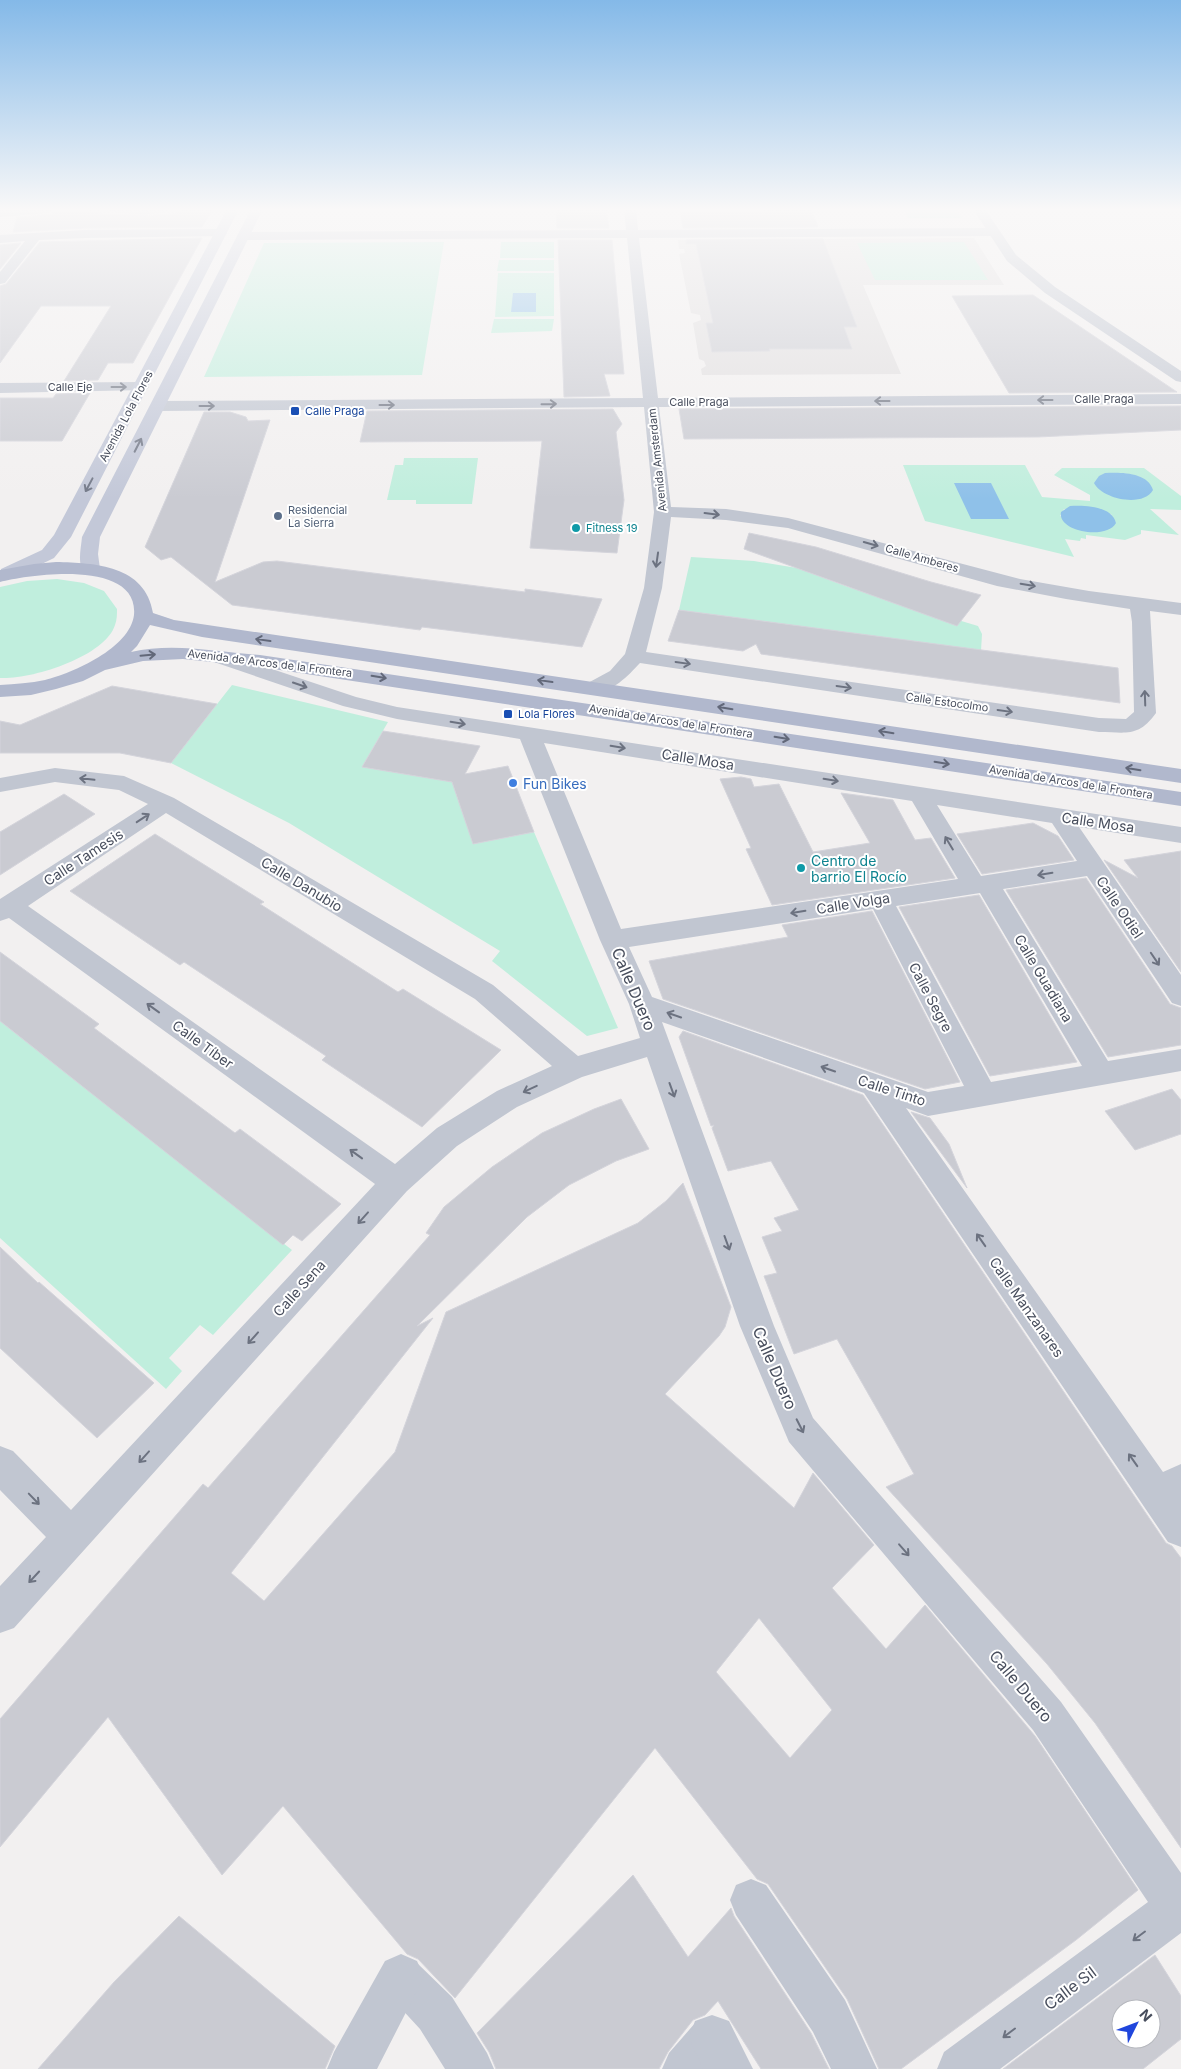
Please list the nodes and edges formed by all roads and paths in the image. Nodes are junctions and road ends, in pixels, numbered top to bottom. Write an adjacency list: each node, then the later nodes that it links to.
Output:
1 (183, 306): 6 (main road, Avenida Lola Flores)
2 (208, 306): 10 (main road, Avenida Lola Flores)
3 (640, 306): 9 (street, Avenida Amsterdam)
4 (1073, 306): 5 (street)
5 (1181, 378)
6 (141, 387): 7 (street, Calle Eje, one-way to 6); 13 (main road, Avenida Lola Flores, one-way to 13)
7 (0, 388)
8 (1181, 399): 9 (street, Calle Praga, one-way to 9)
9 (651, 403): 10 (street, Calle Praga, one-way to 9); 11 (street, Avenida Amsterdam)
10 (158, 406): 12 (main road, Avenida Lola Flores, one-way to 10)
11 (663, 512): 14 (street, Calle Amberes, one-way to 14); 17 (street, Avenida Amsterdam, one-way to 17)
12 (91, 569): 13 (main road); 16 (main road)
13 (4, 574)
14 (1139, 604): 15 (street, Calle Amberes); 17 (street, Calle Estocolmo, one-way to 14)
15 (1181, 609)
16 (144, 616): 19 (main road); 20 (main road, Avenida de Arcos de la Frontera, one-way to 16)
17 (635, 656): 20 (street, Avenida Amsterdam)
18 (221, 658): 19 (main road, Avenida de Arcos de la Frontera, one-way to 18); 22 (street, Calle Mosa, one-way to 22); 26 (main road, Avenida de Arcos de la Frontera, one-way to 26)
19 (101, 665): 21 (main road)
20 (593, 688): 23 (main road, Avenida de Arcos de la Frontera, one-way to 20)
21 (0, 691)
22 (529, 733): 25 (street, Calle Mosa, one-way to 25); 34 (street, Calle Duero)
23 (1181, 776)
24 (0, 785): 27 (street, Calle Danubio, one-way to 24)
25 (919, 794): 28 (street, Calle Mosa); 31 (street, Calle Guadiana, one-way to 25)
26 (1181, 799)
27 (166, 803): 33 (street, Calle Tamesis, one-way to 27); 39 (street, Calle Danubio)
28 (1060, 817): 29 (street, Calle Mosa); 30 (street, Calle Odiel)
29 (1181, 835)
30 (1093, 867): 31 (street, Calle Volga, one-way to 31); 35 (street, Calle Odiel, one-way to 35)
31 (981, 884): 32 (street, Calle Volga); 40 (street, Calle Guadiana)
32 (880, 899): 34 (street, Calle Volga, one-way to 34); 42 (street, Calle Segre)
33 (5, 908): 43 (street, Calle Tíber, one-way to 33)
34 (613, 940): 36 (street, Calle Duero)
35 (1181, 996)
36 (642, 1004): 37 (street, Calle Duero); 41 (street, Calle Tinto, one-way to 36)
37 (656, 1044): 39 (street, Calle Sena); 50 (street, Calle Duero, one-way to 50)
38 (1181, 1060): 40 (street, Calle Tinto)
39 (574, 1068): 43 (street, Calle Sena, one-way to 43)
40 (1101, 1074): 42 (street, Calle Tinto)
41 (874, 1085): 42 (street, Calle Tinto); 45 (street, Calle Manzanares, one-way to 41)
42 (983, 1094)
43 (396, 1182): 47 (street, Calle Sena, one-way to 47)
44 (0, 1464): 47 (street, one-way to 47)
45 (1169, 1488): 46 (street, Calle Manzanares)
46 (1181, 1529)
47 (71, 1536): 48 (street, Calle Sena, one-way to 48)
48 (0, 1614)
49 (751, 1900): 54 (street)
50 (1180, 1909): 55 (street, Calle Sil, one-way to 55)
51 (401, 1978): 52 (street); 53 (street)
52 (351, 2069)
53 (471, 2069)
54 (854, 2069)
55 (961, 2069)

